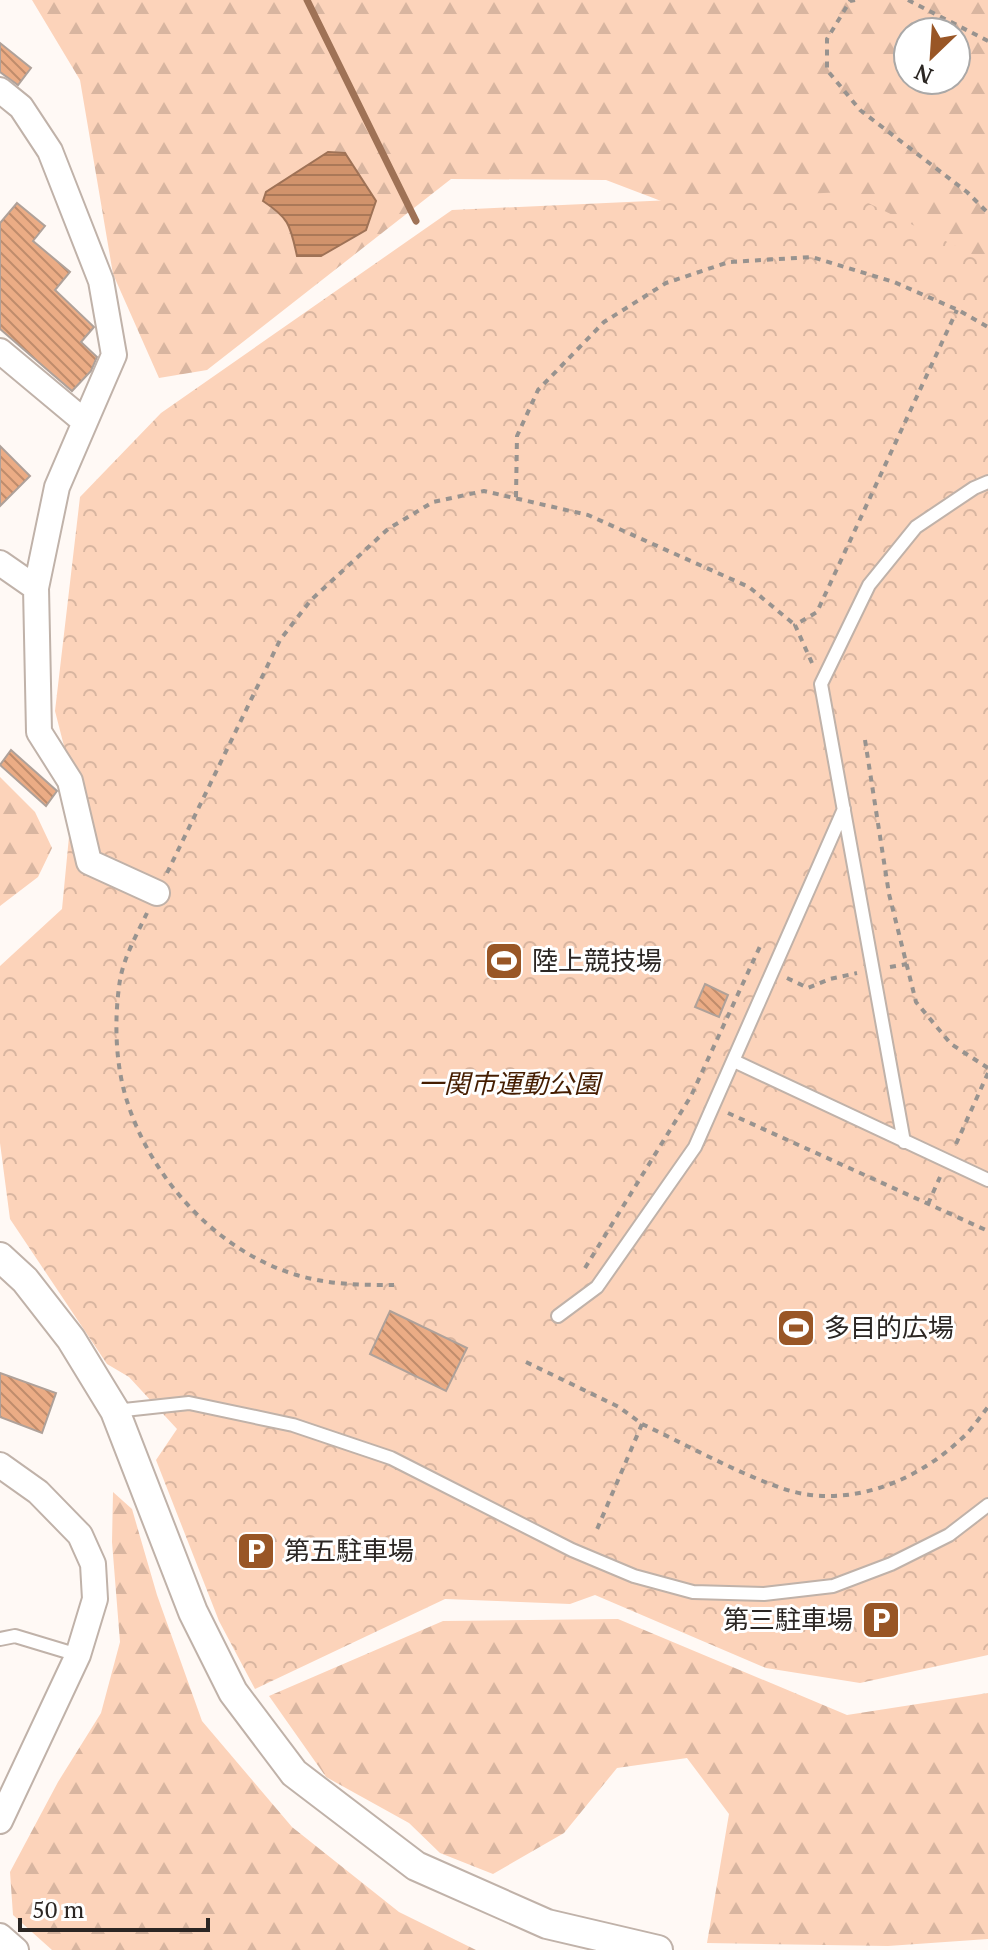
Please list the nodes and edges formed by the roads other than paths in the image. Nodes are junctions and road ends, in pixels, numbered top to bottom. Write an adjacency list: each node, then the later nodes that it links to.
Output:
1 (0, 90): 3 (street)
2 (0, 351): 3 (street)
3 (85, 422): 6 (street)
4 (988, 482): 7 (lane)
5 (0, 563): 6 (street)
6 (36, 588): 8 (street)
7 (844, 809): 9 (lane); 10 (lane)
8 (157, 893)
9 (734, 1061): 10 (lane); 13 (lane)
10 (904, 1142): 11 (lane)
11 (988, 1180)
12 (0, 1257): 14 (street)
13 (558, 1316)
14 (115, 1411): 16 (lane); 22 (street)
15 (0, 1465): 18 (street)
16 (988, 1505)
17 (0, 1639): 18 (lane)
18 (78, 1655): 19 (street)
19 (0, 1821)
20 (0, 1936): 21 (street)
21 (16, 1950)
22 (658, 1950)

